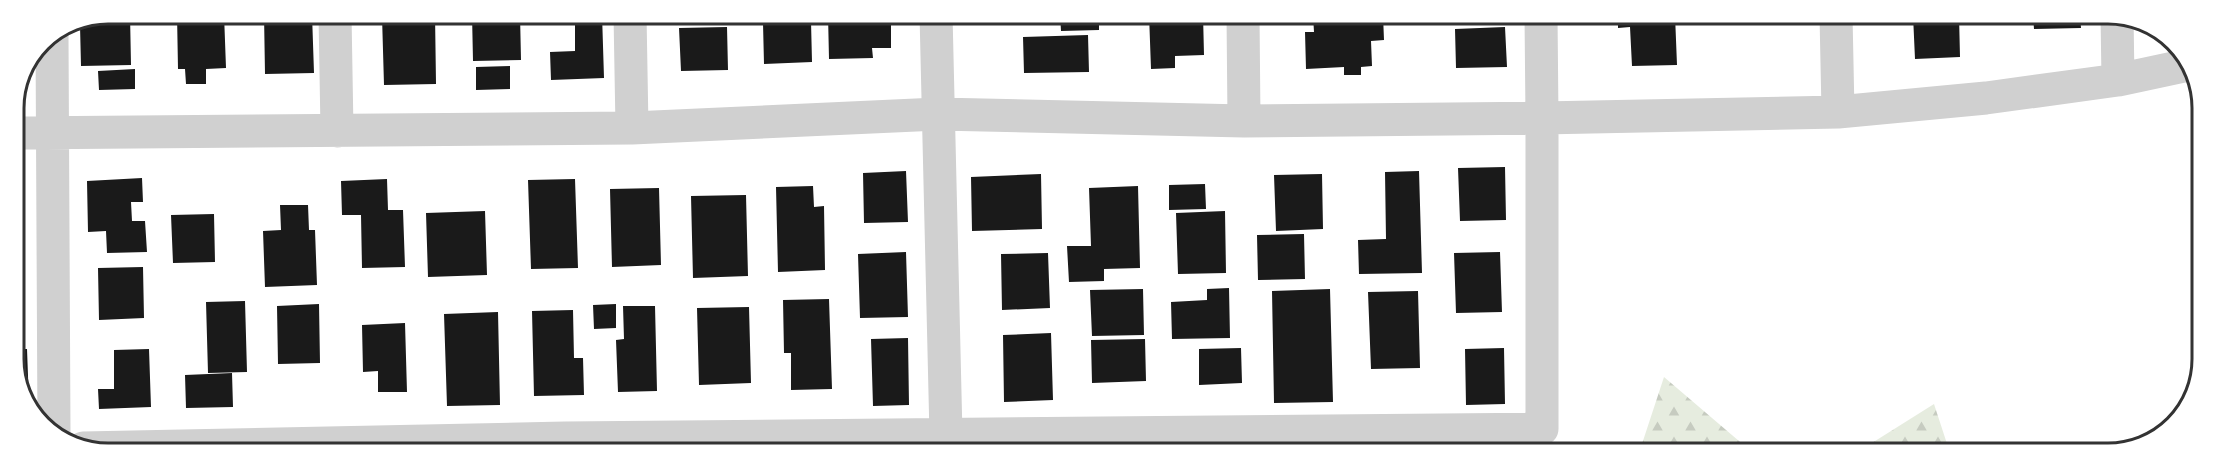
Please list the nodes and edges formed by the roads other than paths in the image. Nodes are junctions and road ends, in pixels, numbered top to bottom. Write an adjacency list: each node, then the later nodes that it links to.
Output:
1 (335, 24): 16 (street)
2 (630, 24): 15 (street)
3 (936, 24): 12 (street)
4 (1243, 24): 14 (street)
5 (1540, 24): 13 (street)
6 (1836, 24): 11 (street)
7 (2117, 25): 10 (street)
8 (52, 46): 18 (street)
9 (2181, 66): 10 (street)
10 (2118, 80): 11 (street)
11 (1839, 112): 13 (street)
12 (938, 114): 14 (street); 15 (street); 20 (street)
13 (1542, 118): 14 (street); 20 (street)
14 (1244, 121)
15 (632, 128): 16 (street)
16 (337, 131): 18 (street)
17 (24, 133): 18 (street)
18 (54, 134): 19 (street)
19 (54, 423)
20 (946, 435): 21 (street)
21 (324, 443)

